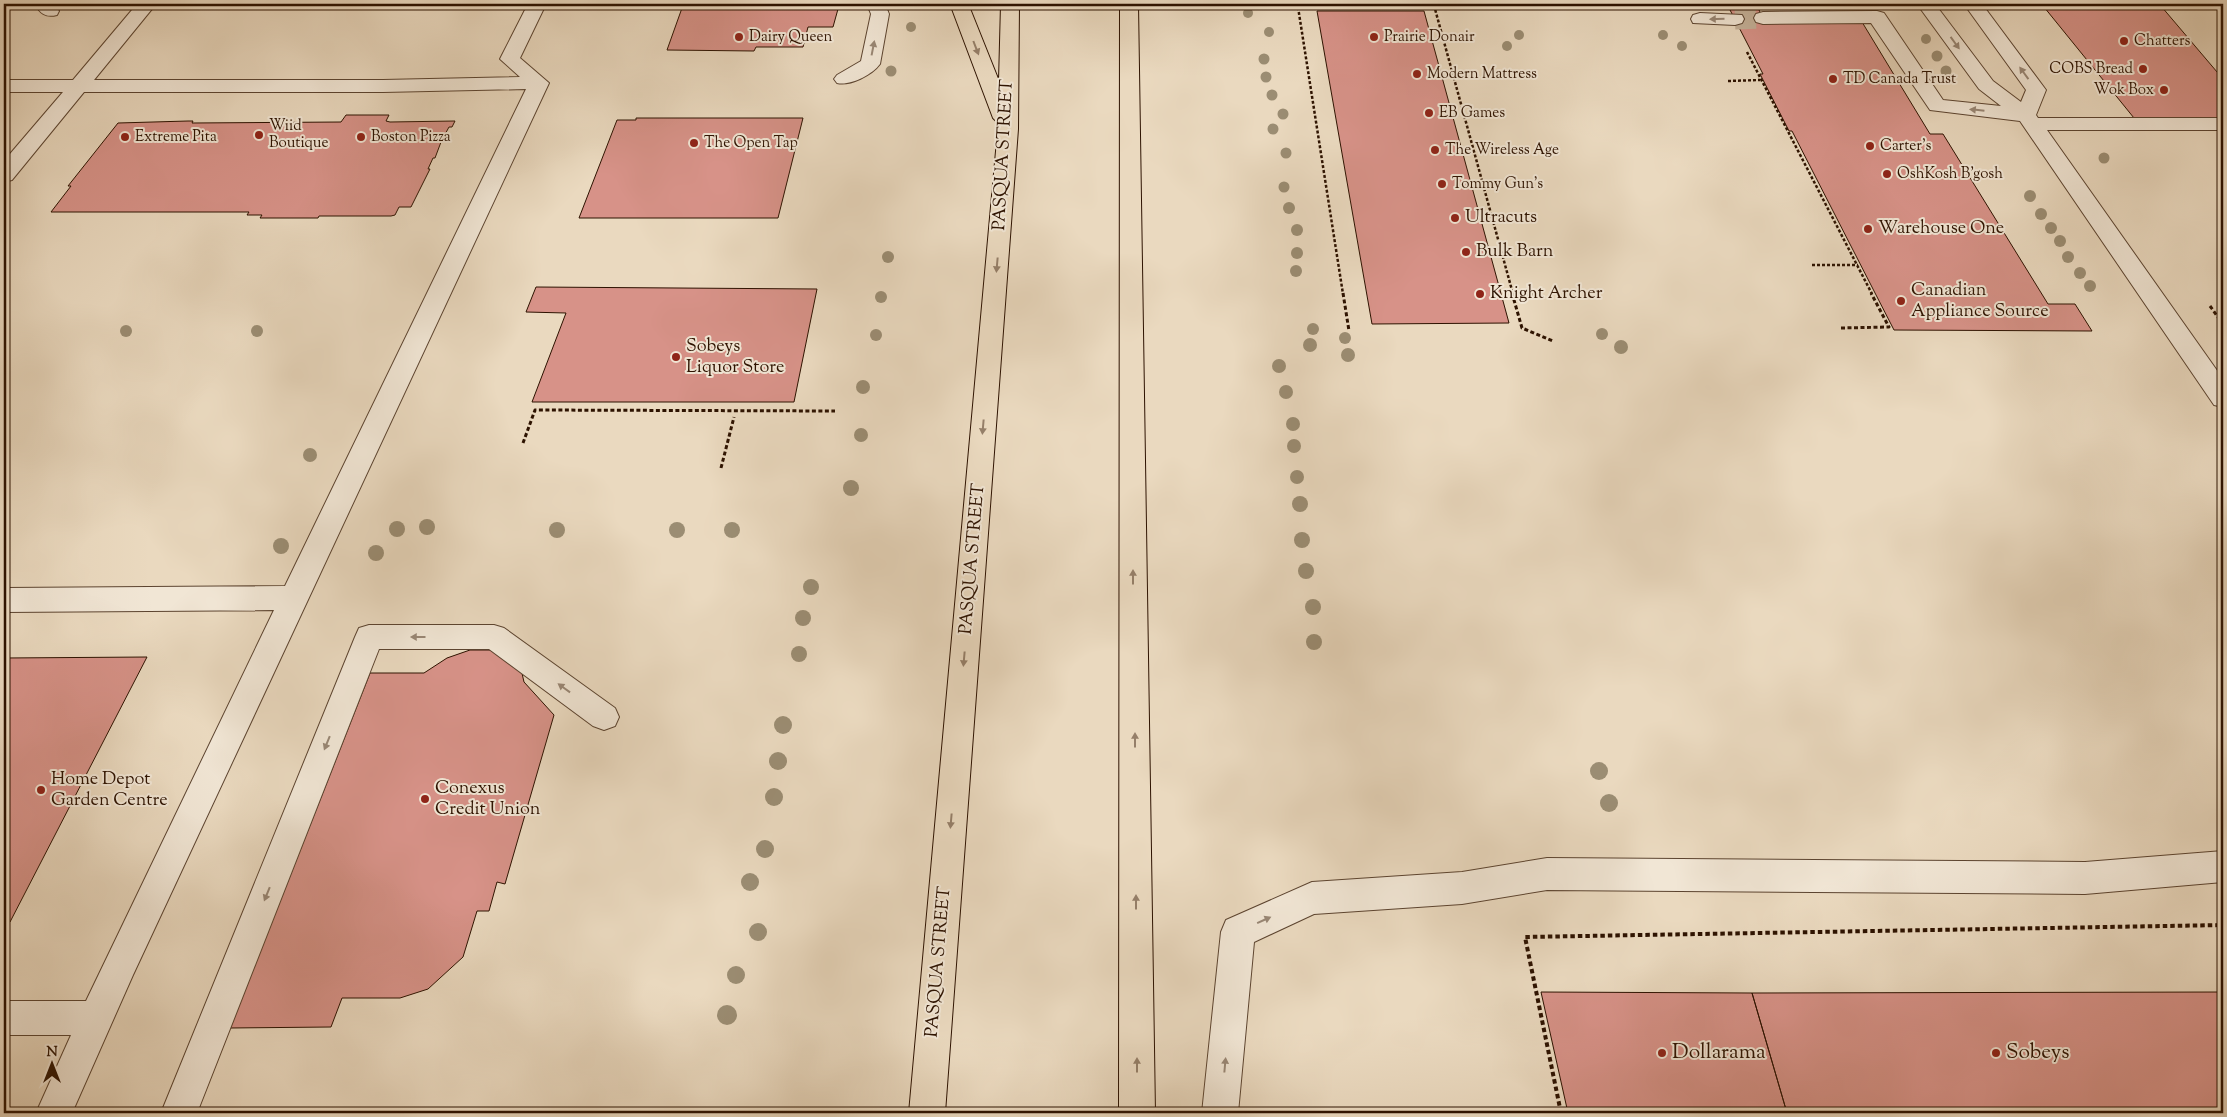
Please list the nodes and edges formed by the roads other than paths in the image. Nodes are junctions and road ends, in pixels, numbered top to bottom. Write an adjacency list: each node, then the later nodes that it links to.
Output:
1 (147, 4): 15 (lane)
2 (537, 4): 13 (lane)
3 (876, 4): 12 (lane, one-way to 3)
4 (957, 4): 18 (main road, one-way to 18)
5 (1010, 4): 18 (main road, PASQUA STREET)
6 (1129, 4): 30 (main road, one-way to 6)
7 (1926, 4): 16 (lane, one-way to 16)
8 (1972, 4): 16 (lane, one-way to 8)
9 (1763, 18): 16 (lane, one-way to 9)
10 (1700, 19): 11 (lane, one-way to 10)
11 (1735, 19)
12 (844, 79)
13 (539, 83): 15 (lane); 21 (lane)
14 (4, 86): 15 (lane)
15 (79, 86): 19 (lane)
16 (2029, 120): 17 (lane); 20 (lane)
17 (2223, 124)
18 (1008, 129): 29 (main road, PASQUA STREET, one-way to 29)
19 (4, 175)
20 (2223, 398)
21 (296, 598): 22 (lane); 26 (lane)
22 (4, 600)
23 (604, 717): 28 (lane, one-way to 28)
24 (2223, 866): 31 (lane, one-way to 24)
25 (4, 1018): 26 (lane)
26 (97, 1018): 27 (lane)
27 (54, 1113)
28 (179, 1113)
29 (927, 1113)
30 (1138, 1113)
31 (1220, 1113)

